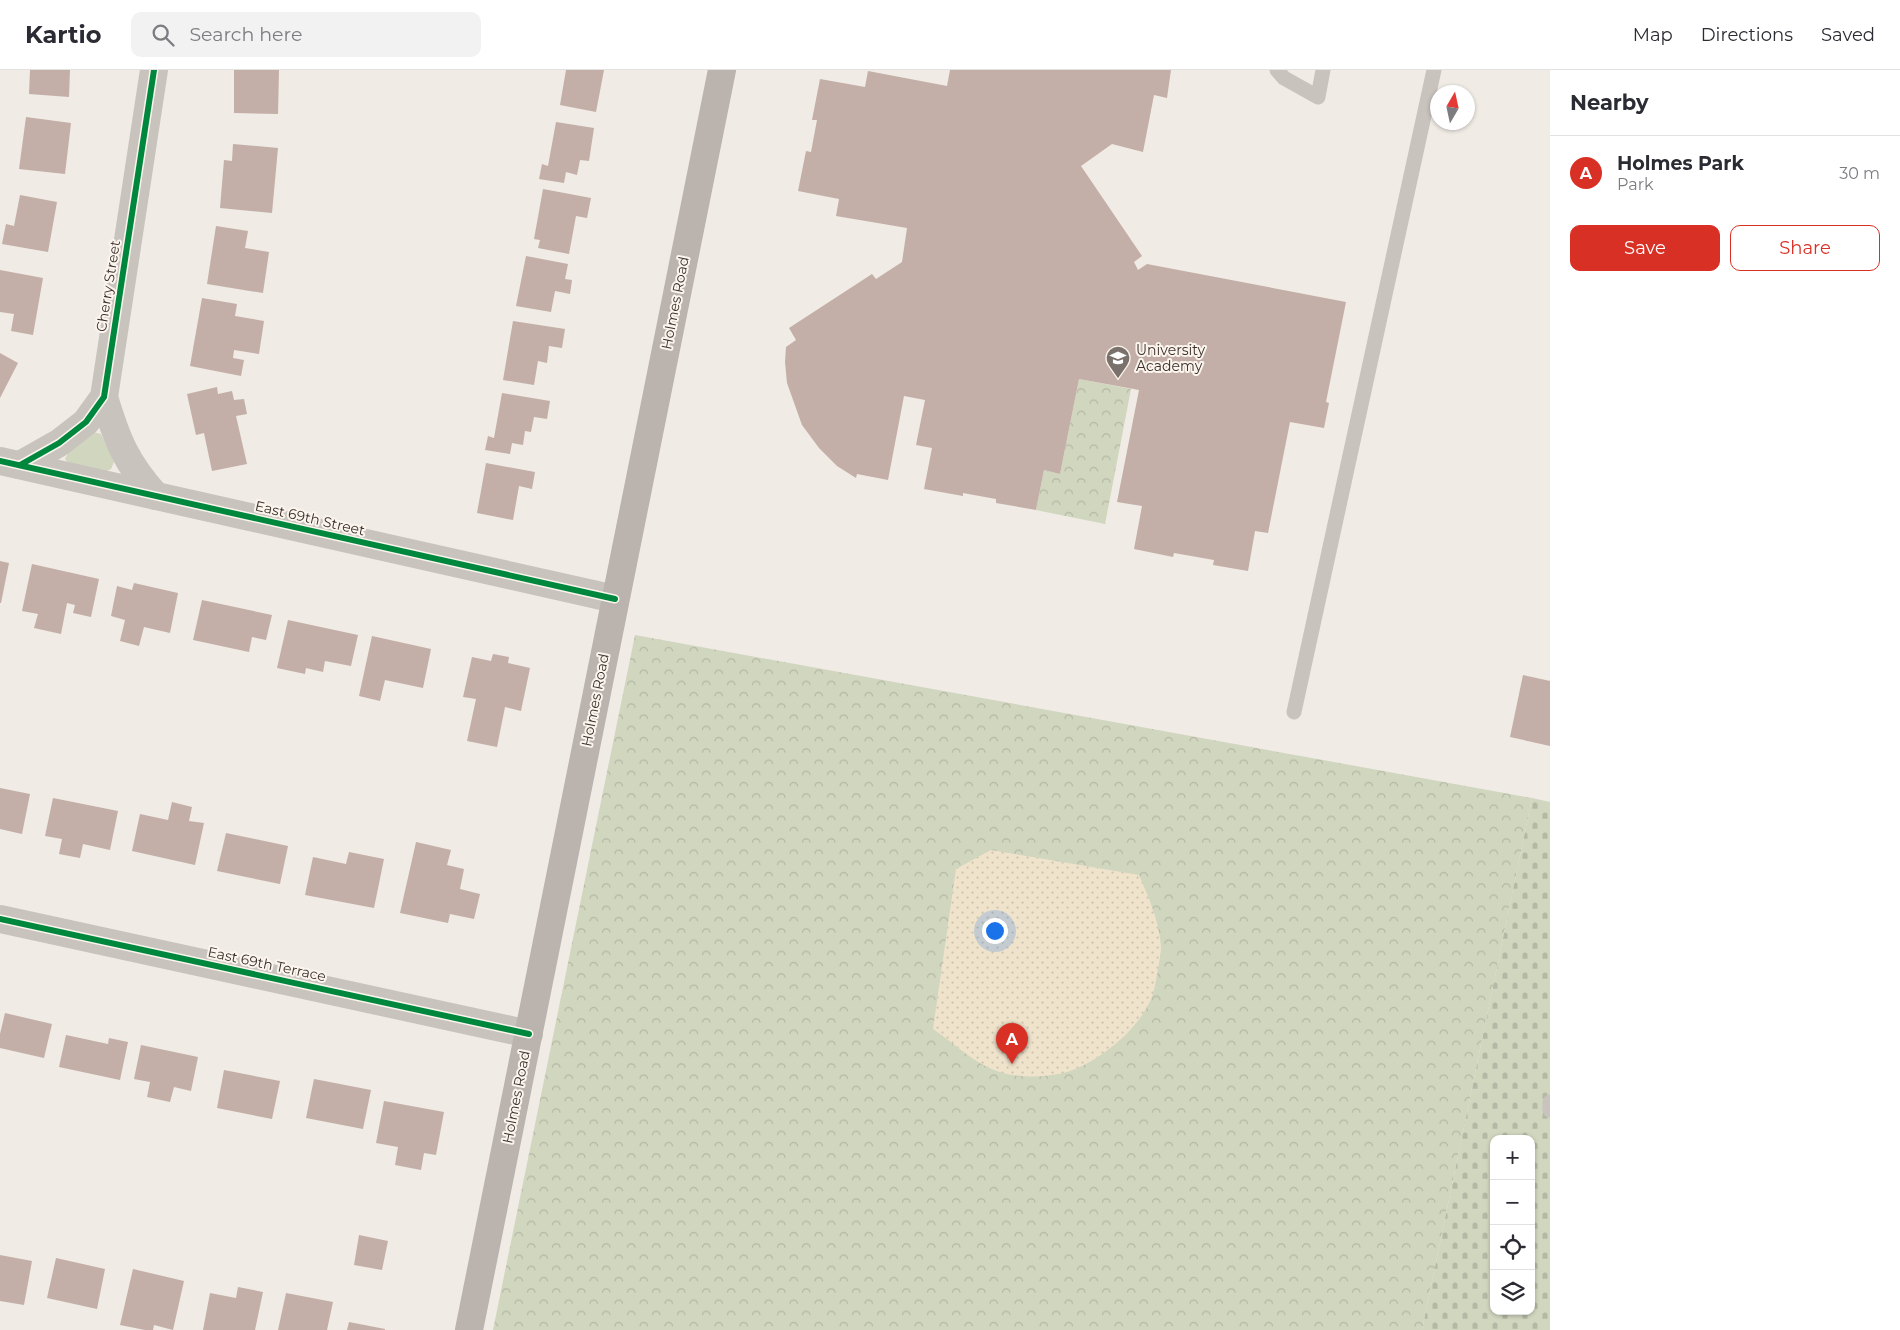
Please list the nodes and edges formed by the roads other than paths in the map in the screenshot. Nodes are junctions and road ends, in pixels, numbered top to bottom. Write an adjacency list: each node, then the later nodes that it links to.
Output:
1 (154, 70): 6 (street, Cherry Street)
2 (722, 70): 9 (main road, Holmes Road)
3 (1277, 70): 4 (lane)
4 (1323, 70)
5 (1434, 70): 10 (lane)
6 (104, 397): 7 (street, Cherry Street); 8 (street)
7 (10, 463): 8 (street, East 69th Street)
8 (156, 496): 9 (street, East 69th Street)
9 (615, 599): 12 (main road, Holmes Road)
10 (1294, 712)
11 (0, 919): 12 (street, East 69th Terrace)
12 (529, 1034): 15 (main road, Holmes Road)
13 (1550, 1102): 14 (lane)
14 (1550, 1110)
15 (468, 1330)

